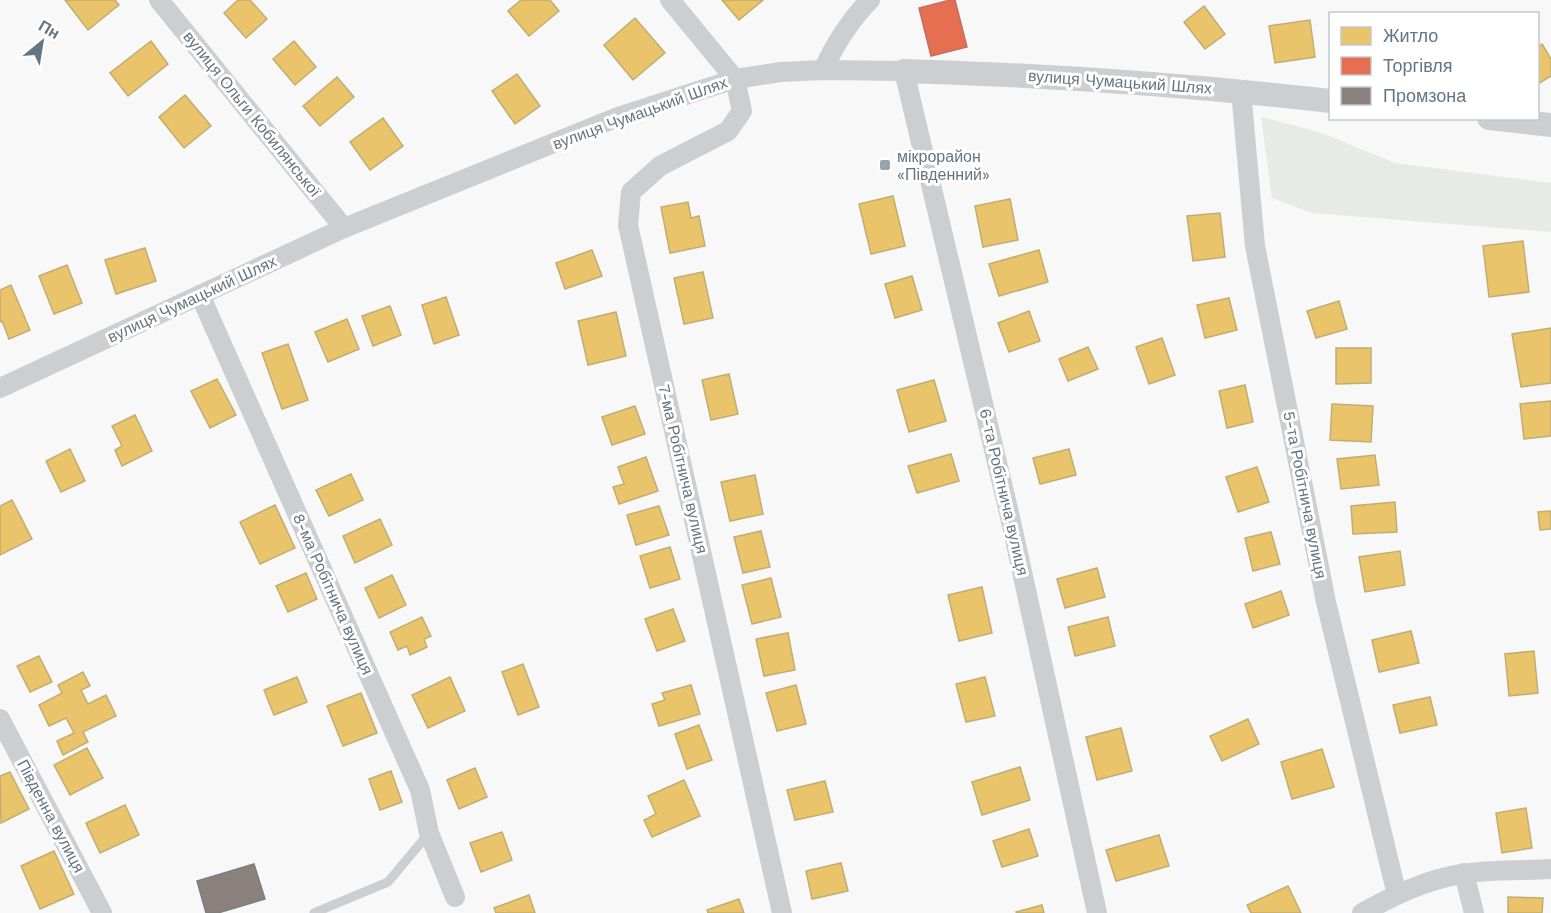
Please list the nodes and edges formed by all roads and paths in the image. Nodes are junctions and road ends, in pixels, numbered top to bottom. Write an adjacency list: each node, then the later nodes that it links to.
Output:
1 (159, 0): 11 (street, вулиця Ольги Кобилянської)
2 (670, 0): 6 (street)
3 (870, 0): 4 (street)
4 (822, 70): 5 (street, вулиця Чумацький Шлях); 6 (street, вулиця Чумацький Шлях)
5 (904, 71): 7 (street, вулиця Чумацький Шлях); 23 (street, 6-та Робітнича вулиця)
6 (735, 79): 11 (street, вулиця Чумацький Шлях); 22 (street, 7-ма Робітнича вулиця)
7 (1241, 91): 8 (street, вулиця Чумацький Шлях); 18 (street, 5-та Робітнича вулиця)
8 (1329, 101)
9 (1507, 120): 10 (street)
10 (1551, 125)
11 (344, 228): 12 (street, вулиця Чумацький Шлях)
12 (200, 295): 13 (street, вулиця Чумацький Шлях); 15 (street, 8-ма Робітнича вулиця)
13 (0, 388)
14 (0, 719): 20 (street, Південна вулиця)
15 (429, 833): 19 (street, 8-ма Робітнича вулиця); 21 (lane)
16 (1551, 869): 17 (street)
17 (1464, 873): 18 (street); 25 (street)
18 (1397, 895): 24 (street)
19 (455, 897)
20 (102, 913)
21 (314, 913)
22 (782, 913)
23 (1097, 913)
24 (1362, 913)
25 (1474, 913)

